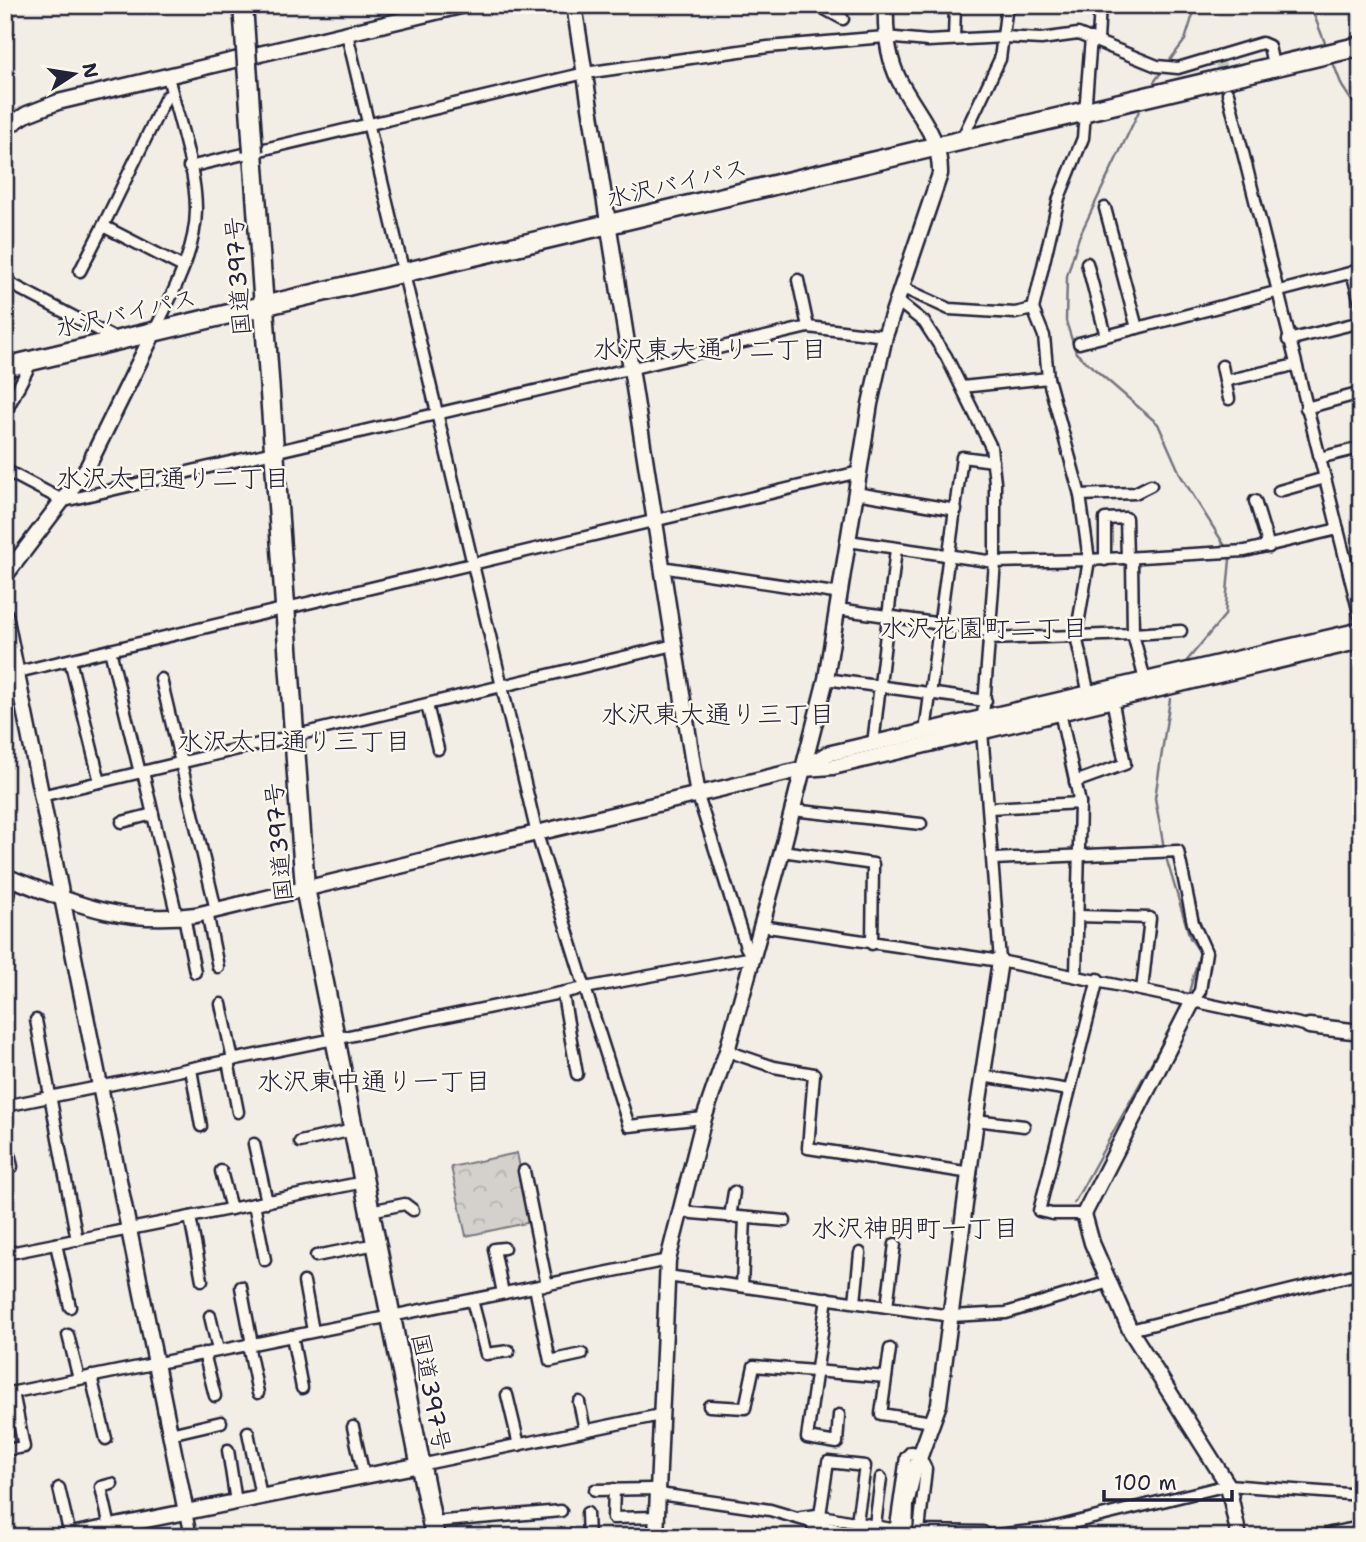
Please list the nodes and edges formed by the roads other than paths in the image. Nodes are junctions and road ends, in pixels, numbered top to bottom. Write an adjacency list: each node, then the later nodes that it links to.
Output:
1 (243, 5): 26 (highway, 国道397号, bridge)
2 (465, 5): 10 (street)
3 (574, 5): 17 (street)
4 (817, 5): 9 (street)
5 (886, 5): 11 (street)
6 (955, 5): 13 (street)
7 (1007, 5): 12 (street)
8 (1100, 5): 14 (street)
9 (843, 19)
10 (346, 34): 18 (street); 22 (street)
11 (885, 37): 13 (street); 17 (street); 25 (street)
12 (1005, 37): 13 (street); 14 (street); 24 (street)
13 (954, 39)
14 (1095, 39): 16 (street); 21 (street)
15 (1353, 48): 16 (highway, 水沢バイパス)
16 (1273, 65): 21 (highway, 水沢バイパス)
17 (584, 73): 22 (street); 29 (street)
18 (168, 76): 20 (street); 23 (street)
19 (1228, 93): 38 (street)
20 (172, 94): 27 (street); 30 (street)
21 (1084, 111): 24 (highway, 水沢バイパス); 42 (street)
22 (368, 123): 26 (street); 35 (street)
23 (5, 128)
24 (961, 141): 25 (highway, 水沢バイパス)
25 (936, 146): 29 (highway, 水沢バイパス); 39 (street)
26 (253, 152): 27 (street); 40 (highway, 国道397号)
27 (189, 166): 32 (street)
28 (1105, 208): 45 (street)
29 (608, 225): 35 (highway, 水沢バイパス); 56 (street)
30 (103, 226): 32 (street); 33 (street)
31 (1087, 263): 48 (street)
32 (183, 267): 46 (street)
33 (80, 271)
34 (1357, 271): 38 (street); 41 (street)
35 (402, 273): 40 (highway, 水沢バイパス); 64 (street)
36 (798, 280): 44 (street)
37 (5, 281): 49 (street)
38 (1275, 292): 45 (street); 50 (street)
39 (899, 294): 42 (street); 47 (street); 59 (street)
40 (266, 306): 46 (highway, 水沢バイパス); 66 (highway, 国道397号)
41 (1361, 306)
42 (1033, 309): 57 (street)
43 (1361, 322): 50 (street)
44 (808, 327): 47 (street); 56 (street)
45 (1137, 328): 48 (street)
46 (154, 332): 49 (highway, 水沢バイパス); 76 (street)
47 (885, 336): 70 (street)
48 (1106, 336): 51 (street)
49 (118, 340): 52 (highway, 水沢バイパス)
50 (1288, 340): 53 (street)
51 (1079, 343)
52 (32, 361): 55 (highway, 水沢バイパス); 63 (street)
53 (1295, 365): 58 (street); 62 (street)
54 (1222, 366): 58 (street)
55 (5, 367)
56 (631, 367): 64 (street); 79 (street)
57 (1048, 378): 59 (street); 75 (street)
58 (1225, 382): 61 (street)
59 (962, 387): 68 (street)
60 (1361, 393): 62 (street)
61 (1229, 399)
62 (1306, 408): 67 (street)
63 (5, 413)
64 (437, 413): 66 (street); 89 (street)
65 (1360, 448): 67 (street)
66 (274, 453): 76 (street); 93 (highway, 国道397号)
67 (1319, 458): 71 (street)
68 (993, 461): 78 (street); 88 (street)
69 (5, 470): 76 (street)
70 (859, 472): 74 (street); 79 (street)
71 (1325, 478): 73 (street); 80 (street)
72 (1151, 485): 75 (street)
73 (1279, 491)
74 (856, 493): 78 (street); 81 (street)
75 (1080, 495): 87 (street)
76 (64, 501): 91 (street)
77 (1255, 501): 82 (street)
78 (956, 510): 84 (street)
79 (655, 520): 89 (street); 90 (street)
80 (1338, 529): 82 (street); 97 (street)
81 (848, 541): 83 (street); 92 (street)
82 (1269, 547): 85 (street)
83 (896, 549): 84 (street); 96 (street)
84 (950, 556): 88 (street); 98 (street)
85 (1129, 559): 86 (street); 86 (street); 101 (street)
86 (1105, 560): 87 (street)
87 (1089, 561): 88 (street); 103 (street)
88 (995, 562): 102 (street)
89 (472, 563): 93 (street); 111 (street)
90 (661, 566): 92 (street); 105 (street)
91 (5, 576)
92 (841, 594): 94 (street)
93 (285, 609): 106 (street); 122 (highway, 国道397号)
94 (838, 610): 96 (street); 110 (street)
95 (5, 615): 108 (street)
96 (887, 617): 98 (street); 112 (street)
97 (1361, 621)
98 (940, 625): 102 (street); 114 (street)
99 (1361, 630): 113 (street)
100 (1181, 631): 101 (street)
101 (1133, 634): 103 (street); 113 (street)
102 (989, 635): 103 (street); 117 (street)
103 (1076, 636): 115 (street)
104 (1361, 641): 113 (street)
105 (674, 645): 111 (street); 131 (street)
106 (110, 650): 107 (street); 127 (street)
107 (70, 660): 108 (street); 128 (street)
108 (11, 674): 130 (street)
109 (161, 679): 125 (street)
110 (826, 679): 112 (street); 126 (street)
111 (502, 685): 118 (street); 138 (street)
112 (877, 685): 114 (street); 123 (street)
113 (1146, 686): 115 (street); 116 (street)
114 (931, 693): 117 (street); 121 (street)
115 (1090, 699): 116 (street); 119 (street); 120 (street)
116 (1112, 699): 129 (street)
117 (986, 701): 120 (street)
118 (427, 705): 122 (street); 124 (street)
119 (1060, 712): 120 (street); 129 (street)
120 (983, 724): 121 (street); 126 (street); 133 (street)
121 (925, 732): 123 (street)
122 (294, 737): 125 (street); 143 (highway, 国道397号)
123 (873, 744): 126 (street)
124 (438, 749)
125 (181, 763): 127 (street); 146 (street)
126 (803, 769): 131 (street); 134 (street)
127 (141, 772): 128 (street); 135 (street)
128 (100, 782): 130 (street)
129 (1075, 782): 132 (street)
130 (41, 796): 144 (street)
131 (698, 796): 138 (street); 151 (street)
132 (1080, 803): 133 (street); 140 (street)
133 (990, 808): 141 (street)
134 (792, 810): 137 (street); 139 (street)
135 (153, 814): 136 (street); 148 (street)
136 (122, 822)
137 (921, 824)
138 (537, 834): 143 (street); 157 (street)
139 (782, 851): 149 (street); 150 (street)
140 (1080, 855): 141 (street); 147 (street); 160 (street)
141 (993, 859): 152 (street)
142 (9, 878): 144 (street); 145 (street)
143 (305, 888): 146 (street); 165 (highway, 国道397号)
144 (61, 898): 148 (street); 171 (street)
145 (5, 908)
146 (211, 911): 148 (street); 153 (street)
147 (1078, 916): 155 (street); 158 (street)
148 (181, 917): 154 (street)
149 (761, 926): 150 (street); 151 (street)
150 (872, 944): 152 (street)
151 (752, 957): 157 (street); 166 (street)
152 (1000, 961): 155 (street); 170 (street)
153 (218, 967)
154 (195, 972)
155 (1076, 975): 156 (street)
156 (1098, 979): 158 (street); 172 (street)
157 (585, 988): 159 (street); 176 (street)
158 (1142, 990): 160 (street)
159 (563, 995): 165 (street); 169 (street)
160 (1193, 1001): 163 (street); 196 (street)
161 (221, 1004): 167 (street)
162 (36, 1020): 173 (street)
163 (1310, 1026): 164 (street)
164 (1361, 1032)
165 (335, 1040): 167 (street); 180 (highway, 国道397号)
166 (727, 1051): 176 (street); 187 (street)
167 (230, 1061): 168 (street); 175 (street)
168 (191, 1069): 171 (street); 178 (street)
169 (577, 1074)
170 (982, 1076): 172 (street); 177 (street)
171 (100, 1087): 173 (street); 201 (street)
172 (1069, 1090): 196 (street)
173 (50, 1096): 174 (street); 202 (street)
174 (5, 1106)
175 (239, 1112)
176 (705, 1118): 194 (street)
177 (976, 1120): 179 (street); 187 (street)
178 (201, 1126)
179 (1024, 1126)
180 (353, 1130): 182 (street); 188 (highway, 国道397号)
181 (5, 1135): 184 (street)
182 (300, 1142)
183 (254, 1144): 190 (street)
184 (12, 1167)
185 (221, 1171): 192 (street)
186 (524, 1171): 217 (street)
187 (971, 1172): 229 (street)
188 (364, 1182): 190 (street); 195 (highway, 国道397号)
189 (734, 1192): 198 (street)
190 (267, 1202): 191 (street)
191 (254, 1204): 192 (street); 210 (street)
192 (231, 1209): 197 (street)
193 (413, 1210): 195 (street)
194 (682, 1210): 198 (street); 211 (street)
195 (370, 1211): 204 (highway, 国道397号)
196 (1084, 1214): 216 (street)
197 (190, 1217): 201 (street); 214 (street)
198 (730, 1217): 199 (street)
199 (745, 1218): 200 (street); 218 (street)
200 (785, 1221)
201 (128, 1230): 202 (street); 240 (street)
202 (77, 1240): 203 (street)
203 (56, 1244): 207 (street); 225 (street)
204 (376, 1244): 209 (street); 228 (highway, 国道397号)
205 (895, 1244): 226 (street)
206 (504, 1248): 221 (street)
207 (5, 1254)
208 (860, 1254): 224 (street)
209 (316, 1256)
210 (265, 1260)
211 (668, 1260): 213 (street); 217 (street)
212 (1361, 1273): 230 (street)
213 (667, 1276): 218 (street); 252 (street)
214 (202, 1280)
215 (304, 1282): 231 (street)
216 (1109, 1282): 229 (street); 230 (street)
217 (547, 1285): 220 (street)
218 (742, 1286): 222 (street)
219 (241, 1287): 234 (street)
220 (535, 1287): 221 (street); 239 (street)
221 (503, 1293): 223 (street)
222 (827, 1298): 224 (street); 241 (street)
223 (472, 1300): 228 (street); 237 (street)
224 (855, 1302): 226 (street)
225 (70, 1307)
226 (887, 1307): 229 (street)
227 (211, 1316): 236 (street)
228 (391, 1316): 231 (street); 265 (highway, 国道397号)
229 (951, 1316): 255 (street)
230 (1130, 1330): 269 (street)
231 (313, 1331): 233 (street)
232 (68, 1335): 244 (street)
233 (292, 1336): 234 (street); 245 (street)
234 (250, 1344): 236 (street); 247 (street)
235 (890, 1349): 243 (street)
236 (218, 1350): 238 (street)
237 (509, 1351)
238 (204, 1353): 240 (street); 249 (street)
239 (582, 1354)
240 (155, 1363): 242 (street); 259 (street)
241 (817, 1370): 243 (street); 251 (street); 253 (street)
242 (91, 1376): 244 (street); 260 (street)
243 (886, 1377): 255 (street)
244 (79, 1379): 246 (street)
245 (302, 1388)
246 (9, 1393): 262 (street)
247 (258, 1393)
248 (508, 1395): 261 (street)
249 (215, 1396)
250 (579, 1402): 257 (street)
251 (709, 1406)
252 (660, 1415): 257 (street); 273 (street)
253 (839, 1415)
254 (221, 1422): 259 (street)
255 (932, 1422): 264 (street)
256 (354, 1427): 266 (street)
257 (585, 1430): 261 (street)
258 (248, 1432): 275 (street)
259 (170, 1434): 278 (street)
260 (106, 1438)
261 (519, 1445): 265 (street)
262 (5, 1450)
263 (229, 1450): 276 (street)
264 (919, 1453): 283 (street); 295 (street); 296 (street)
265 (420, 1465): 266 (street); 285 (highway, 国道397号)
266 (364, 1476): 275 (street)
267 (881, 1478): 283 (street)
268 (112, 1484): 284 (street)
269 (1228, 1485): 274 (street); 287 (street); 297 (street)
270 (59, 1488): 289 (street)
271 (614, 1489): 272 (street); 273 (street); 280 (street)
272 (595, 1490)
273 (658, 1493): 280 (street); 281 (street)
274 (1361, 1495)
275 (261, 1496): 276 (street)
276 (236, 1502): 278 (street)
277 (561, 1511): 285 (street)
278 (186, 1512): 284 (street); 290 (street)
279 (587, 1513): 291 (street)
280 (657, 1517): 292 (street)
281 (817, 1518): 282 (street); 282 (street); 288 (street); 293 (street)
282 (857, 1521): 283 (street)
283 (875, 1525)
284 (110, 1527): 289 (street)
285 (434, 1529)
286 (1361, 1531): 298 (highway)
287 (1049, 1533): 296 (street)
288 (842, 1534): 294 (street)
289 (66, 1536)
290 (191, 1537)
291 (589, 1537)
292 (656, 1537)
293 (813, 1537)
294 (878, 1537)
295 (905, 1537)
296 (985, 1537)
297 (1239, 1537)
298 (1331, 1537)

